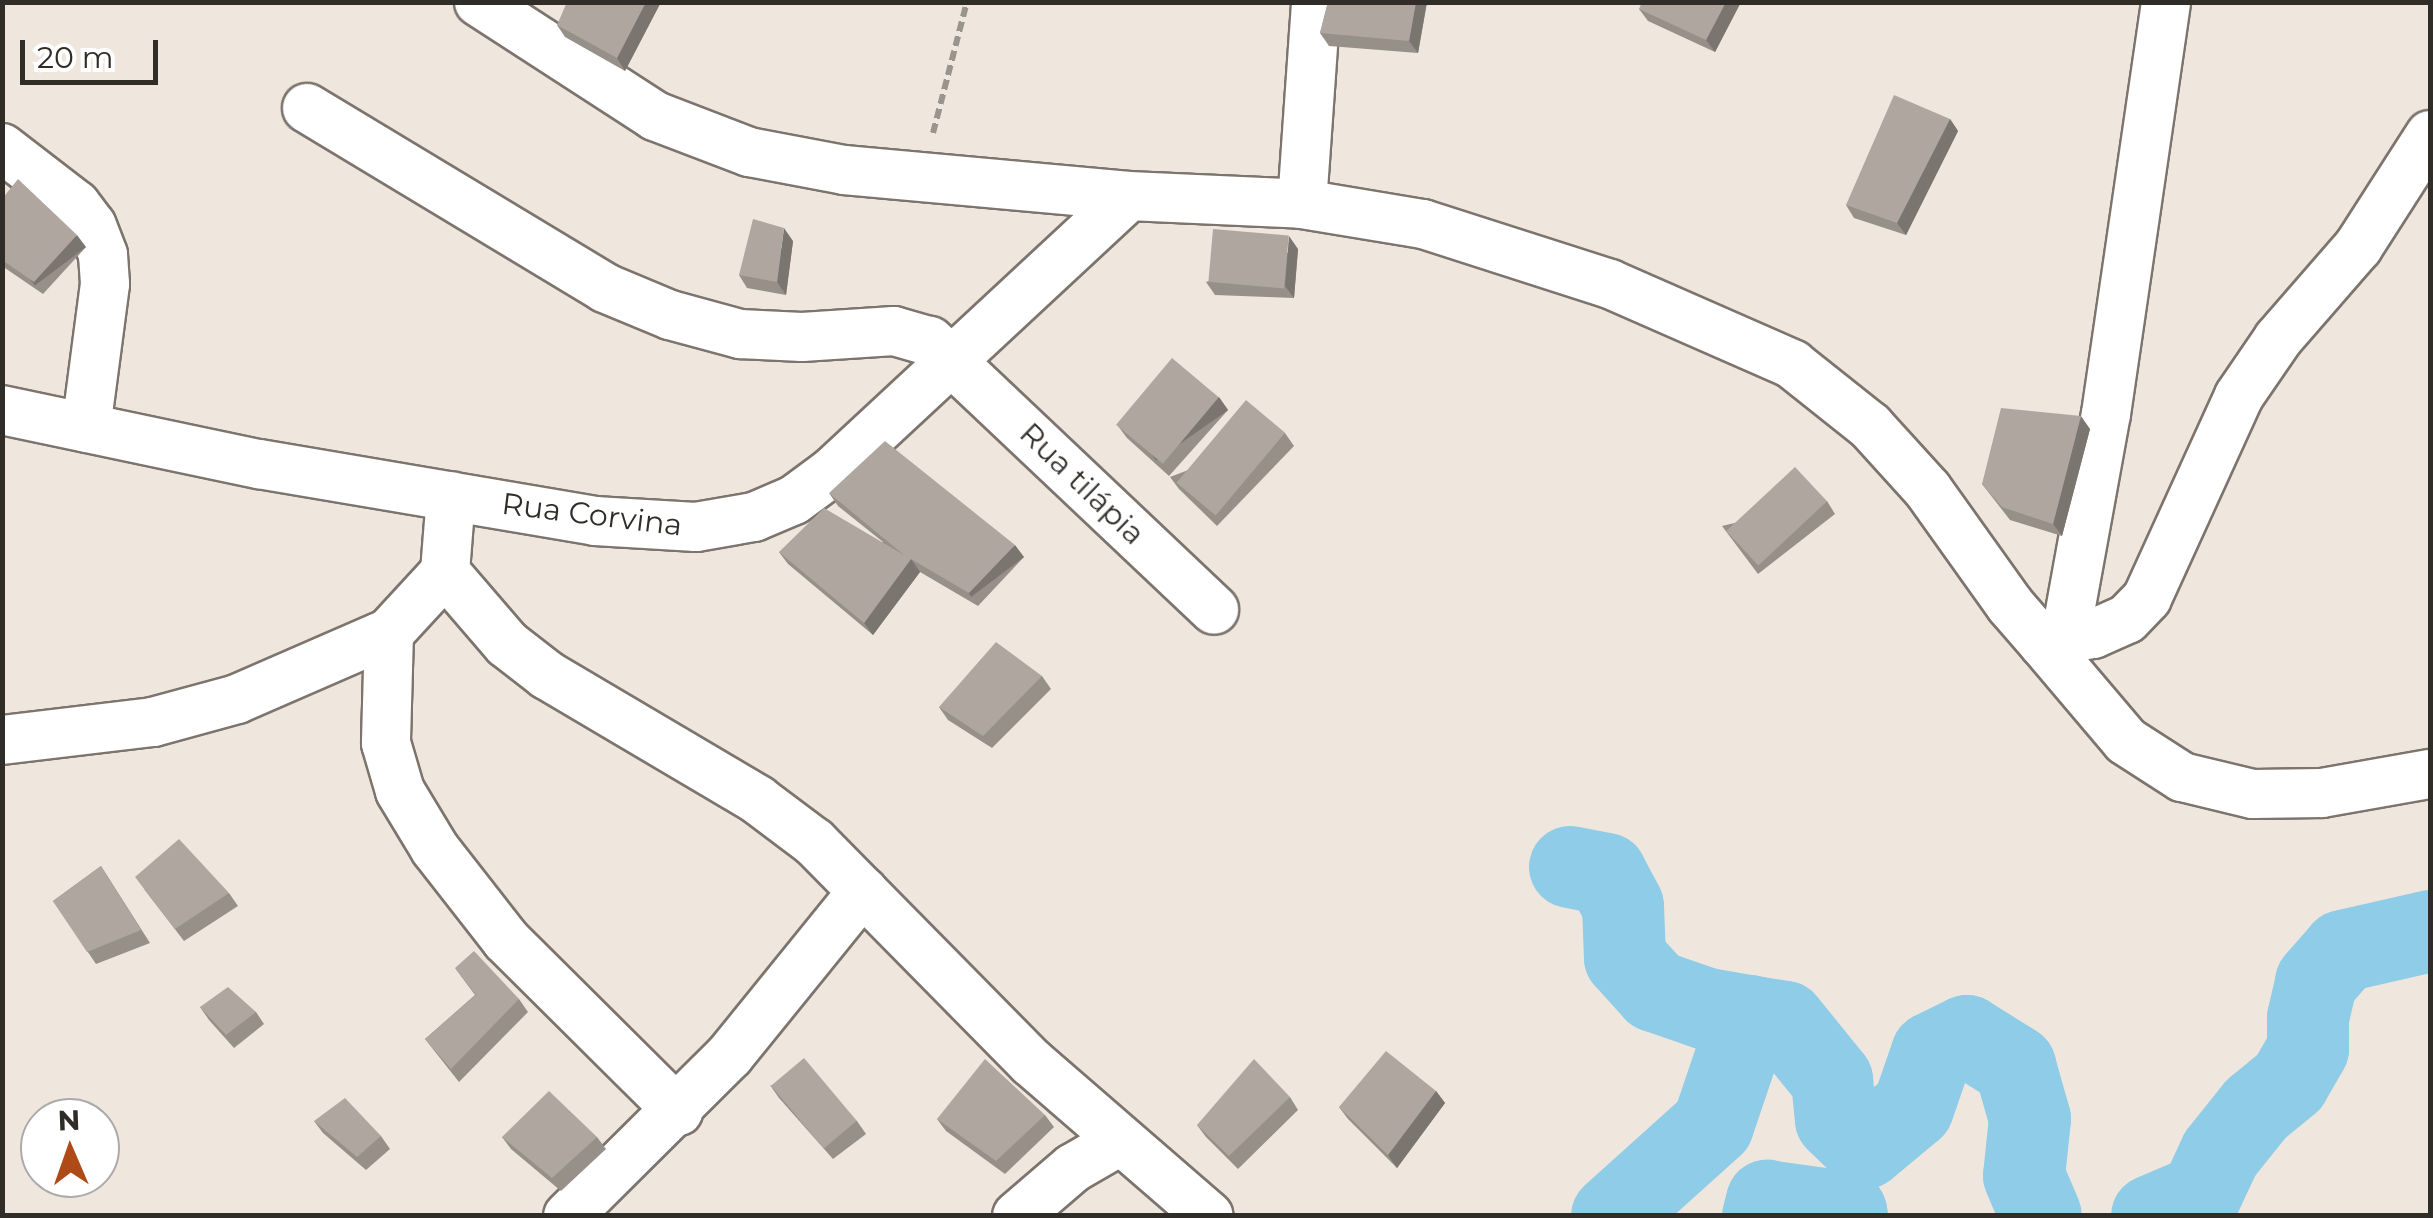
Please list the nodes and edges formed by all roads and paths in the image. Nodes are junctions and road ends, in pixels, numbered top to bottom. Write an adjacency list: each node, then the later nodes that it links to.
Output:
1 (479, 2): 8 (street)
2 (967, 2): 8 (path)
3 (1316, 2): 10 (street)
4 (2166, 2): 18 (street)
5 (307, 108): 11 (street, Rua tilápia)
6 (2430, 136): 18 (street)
7 (2, 148): 13 (street)
8 (922, 178): 9 (street)
9 (1130, 196): 10 (street); 11 (street, Rua Corvina)
10 (1302, 204): 18 (street)
11 (950, 358): 14 (street, Rua Corvina); 16 (street, Rua tilápia)
12 (2, 410): 13 (street, Rua Corvina)
13 (86, 428): 14 (street, Rua Corvina)
14 (451, 496): 15 (street)
15 (445, 572): 17 (street); 21 (street)
16 (1214, 610)
17 (389, 633): 19 (street); 22 (street)
18 (2054, 641): 20 (street)
19 (2, 740)
20 (2430, 774)
21 (864, 891): 22 (street); 23 (street)
22 (678, 1111): 24 (street)
23 (1118, 1142): 25 (street); 26 (street)
24 (568, 1216)
25 (1016, 1216)
26 (1209, 1216)

